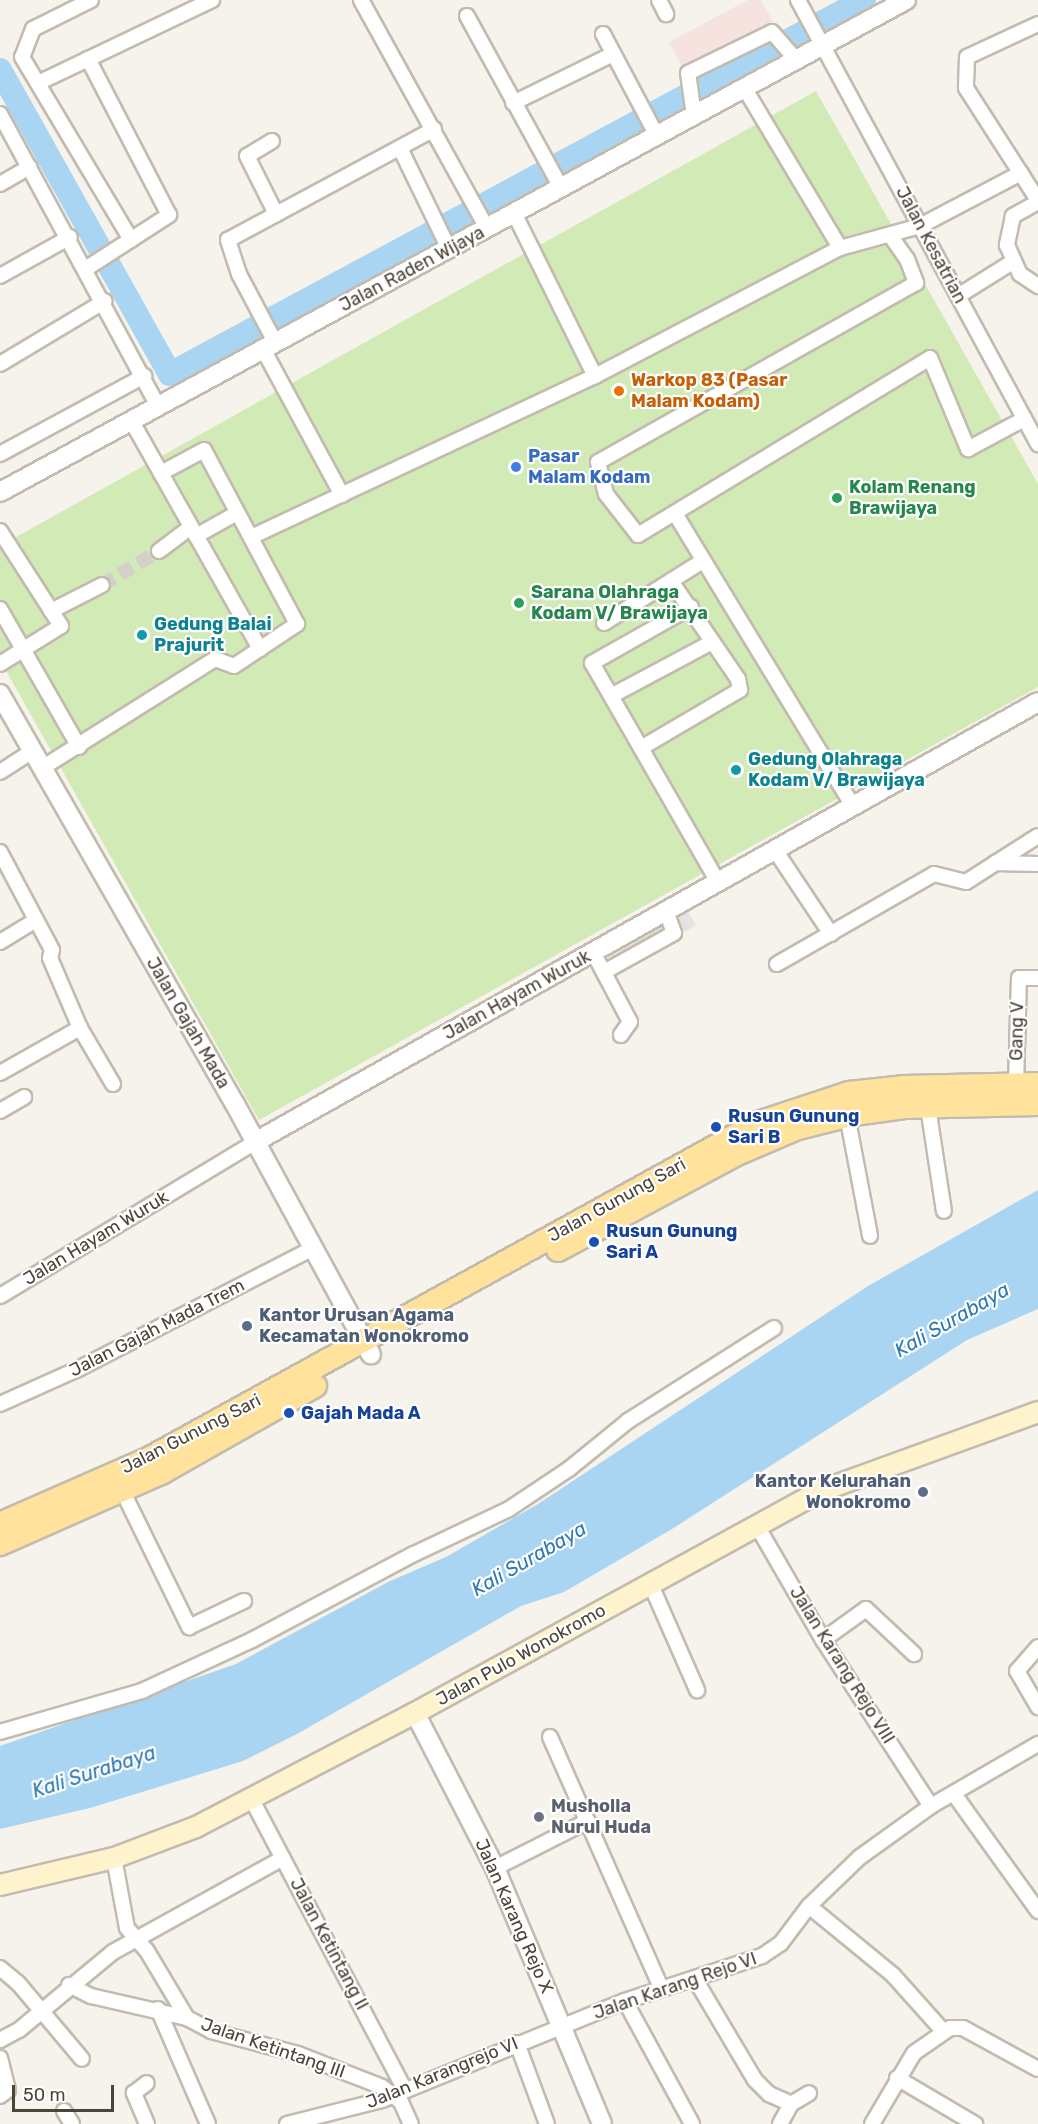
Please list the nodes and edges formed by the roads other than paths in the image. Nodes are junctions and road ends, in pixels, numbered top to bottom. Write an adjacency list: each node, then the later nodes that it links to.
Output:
1 (91, 0): 15 (street)
2 (212, 0): 14 (street)
3 (361, 0): 20 (street)
4 (659, 0): 7 (street)
5 (906, 0): 11 (street, Jalan Raden Wijaya)
6 (801, 6): 11 (street, Jalan Kesatrian)
7 (666, 14)
8 (467, 16): 17 (street)
9 (1038, 24): 25 (street)
10 (603, 34): 13 (street)
11 (819, 38): 12 (street, Jalan Raden Wijaya); 32 (street, Jalan Kesatrian)
12 (787, 49): 16 (street, Jalan Raden Wijaya); 18 (street)
13 (614, 54): 17 (street); 21 (street)
14 (88, 59): 15 (street); 35 (street)
15 (38, 83): 35 (street)
16 (745, 89): 18 (street, Jalan Raden Wijaya); 37 (street)
17 (513, 103): 26 (street)
18 (693, 111): 21 (street, Jalan Raden Wijaya)
19 (0, 114): 24 (street)
20 (434, 129): 23 (street); 31 (street)
21 (653, 129): 26 (street, Jalan Raden Wijaya)
22 (272, 141): 30 (street)
23 (400, 148): 30 (street); 36 (street)
24 (30, 166): 27 (street); 34 (street)
25 (1020, 173): 28 (street); 32 (street)
26 (556, 181): 29 (street, Jalan Raden Wijaya)
27 (0, 184)
28 (1038, 201): 39 (street)
29 (514, 213): 31 (street, Jalan Raden Wijaya); 47 (street)
30 (276, 214): 44 (street)
31 (484, 222): 36 (street, Jalan Raden Wijaya)
32 (920, 226): 33 (street); 42 (street, Jalan Kesatrian)
33 (890, 235): 37 (street); 57 (street)
34 (70, 237): 38 (street); 40 (street)
35 (131, 240): 38 (street)
36 (446, 243): 44 (street, Jalan Raden Wijaya)
37 (840, 248): 47 (street)
38 (98, 260): 43 (street)
39 (1014, 261): 41 (street); 42 (street)
40 (0, 276)
41 (1038, 286)
42 (958, 296): 49 (street, Jalan Kesatrian)
43 (105, 301): 45 (street); 46 (street)
44 (270, 342): 48 (street, Jalan Raden Wijaya); 55 (street)
45 (0, 364)
46 (144, 376): 48 (street); 52 (street)
47 (595, 376): 55 (street)
48 (158, 406): 50 (street, Jalan Raden Wijaya)
49 (1024, 419): 51 (street, Jalan Kesatrian); 57 (street)
50 (131, 420): 53 (street); 54 (street, Jalan Raden Wijaya)
51 (1038, 444)
52 (0, 454)
53 (161, 473): 56 (street); 59 (street)
54 (0, 492)
55 (342, 495): 60 (street)
56 (237, 513): 59 (street); 60 (street)
57 (676, 515): 62 (street)
58 (0, 531): 67 (street)
59 (194, 531): 61 (street); 71 (street)
60 (250, 537): 71 (street)
61 (159, 551)
62 (701, 562): 63 (street); 81 (street)
63 (671, 581): 65 (street); 68 (street)
64 (102, 585): 67 (street)
65 (691, 608): 69 (street); 74 (street)
66 (0, 609): 70 (street)
67 (51, 611): 70 (street)
68 (604, 623)
69 (712, 642): 74 (street); 77 (street)
70 (25, 648): 72 (street); 76 (street)
71 (260, 649): 76 (street)
72 (0, 664)
73 (0, 694): 78 (street, Jalan Gajah Mada)
74 (611, 696): 77 (street)
75 (1038, 702): 81 (street, Jalan Hayam Wuruk)
76 (78, 747): 79 (street)
77 (641, 748): 87 (street)
78 (32, 751): 79 (street, Jalan Gajah Mada); 80 (street)
79 (42, 768): 106 (street, Jalan Gajah Mada)
80 (0, 772)
81 (853, 806): 83 (street, Jalan Hayam Wuruk)
82 (1038, 836): 85 (street)
83 (775, 850): 87 (street, Jalan Hayam Wuruk); 90 (street)
84 (0, 852): 89 (street)
85 (995, 863): 86 (street); 90 (street)
86 (1038, 864)
87 (718, 882): 88 (street, Jalan Hayam Wuruk)
88 (666, 911): 92 (street, Jalan Hayam Wuruk); 94 (street)
89 (36, 920): 91 (street); 96 (street)
90 (831, 934): 93 (street)
91 (0, 942)
92 (593, 952): 94 (street); 106 (street, Jalan Hayam Wuruk)
93 (777, 963)
94 (604, 972): 97 (street)
95 (1038, 978): 100 (street, Gang V)
96 (80, 1028): 98 (street); 99 (street)
97 (621, 1035)
98 (0, 1073)
99 (113, 1084)
100 (1027, 1085): 107 (main road, Jalan Gunung Sari)
101 (24, 1097): 104 (street)
102 (1038, 1104): 103 (main road, Jalan Gunung Sari)
103 (928, 1107): 105 (main road, Jalan Gunung Sari); 108 (street)
104 (0, 1111)
105 (847, 1115): 107 (main road, Jalan Gunung Sari); 109 (street)
106 (255, 1142): 110 (street, Jalan Gajah Mada); 111 (street, Jalan Hayam Wuruk)
107 (694, 1167): 113 (main road, Jalan Gunung Sari)
108 (944, 1211)
109 (870, 1236)
110 (313, 1248): 113 (street, Jalan Gajah Mada); 114 (street, Jalan Gajah Mada Trem)
111 (0, 1296)
112 (774, 1328): 128 (street)
113 (368, 1348): 116 (main road, Jalan Gunung Sari); 117 (main road, Jalan Gunung Sari)
114 (0, 1404)
115 (1038, 1412): 118 (main road, Jalan Pulo Wonokromo)
116 (122, 1490): 119 (main road, Jalan Gunung Sari); 121 (street)
117 (0, 1524)
118 (756, 1524): 120 (main road, Jalan Pulo Wonokromo); 122 (street, Jalan Karang Rejo VIII)
119 (0, 1544)
120 (651, 1585): 125 (street); 127 (main road, Jalan Pulo Wonokromo)
121 (244, 1601)
122 (823, 1640): 124 (street); 132 (street, Jalan Karang Rejo VIII)
123 (1038, 1647): 126 (street)
124 (914, 1654)
125 (697, 1690)
126 (1038, 1707)
127 (415, 1713): 133 (main road, Jalan Pulo Wonokromo); 137 (street, Jalan Karang Rejo X)
128 (0, 1732)
129 (550, 1737): 134 (street)
130 (1038, 1744): 131 (street, Jalan Karang Rejo VI)
131 (954, 1794): 132 (street, Jalan Karang Rejo VI); 140 (street)
132 (926, 1797): 139 (street, Jalan Karang Rejo VI)
133 (252, 1800): 135 (main road, Jalan Pulo Wonokromo); 136 (street, Jalan Ketintang II)
134 (588, 1821): 137 (street); 145 (street)
135 (114, 1858): 138 (main road, Jalan Pulo Wonokromo); 141 (street, Jalan Ketintang III)
136 (283, 1858): 141 (street); 159 (street, Jalan Ketintang II)
137 (495, 1868): 150 (street, Jalan Karang Rejo X)
138 (0, 1885)
139 (809, 1906): 143 (street, Jalan Karang Rejo VI); 151 (street)
140 (1038, 1911)
141 (135, 1939): 144 (street); 149 (street, Jalan Ketintang III)
142 (0, 1968): 148 (street)
143 (695, 1979): 145 (street, Jalan Karang Rejo VI); 162 (street)
144 (69, 1985): 147 (street); 148 (street)
145 (661, 1988): 146 (street, Jalan Karang Rejo VI)
146 (625, 2001): 150 (street, Jalan Karang Rejo VI); 171 (street)
147 (158, 2009): 149 (street); 166 (street)
148 (42, 2011): 152 (street); 155 (street)
149 (187, 2018): 159 (street, Jalan Ketintang III)
150 (562, 2026): 153 (street, Jalan Karangrejo VI); 170 (street, Jalan Karang Rejo X)
151 (943, 2031): 156 (street); 157 (street)
152 (0, 2040)
153 (517, 2043): 159 (street, Jalan Karangrejo VI); 169 (street)
154 (0, 2058): 161 (street)
155 (82, 2059)
156 (1038, 2070)
157 (897, 2079): 173 (street); 174 (street)
158 (147, 2083): 165 (street)
159 (399, 2092): 167 (street, Jalan Karangrejo VI); 168 (street)
160 (809, 2093): 162 (street)
161 (0, 2096)
162 (791, 2104): 172 (street)
163 (64, 2111): 164 (street)
164 (72, 2124)
165 (147, 2124)
166 (208, 2124)
167 (287, 2124)
168 (411, 2124)
169 (547, 2124)
170 (602, 2124)
171 (692, 2124)
172 (780, 2124)
173 (872, 2124)
174 (975, 2124)

